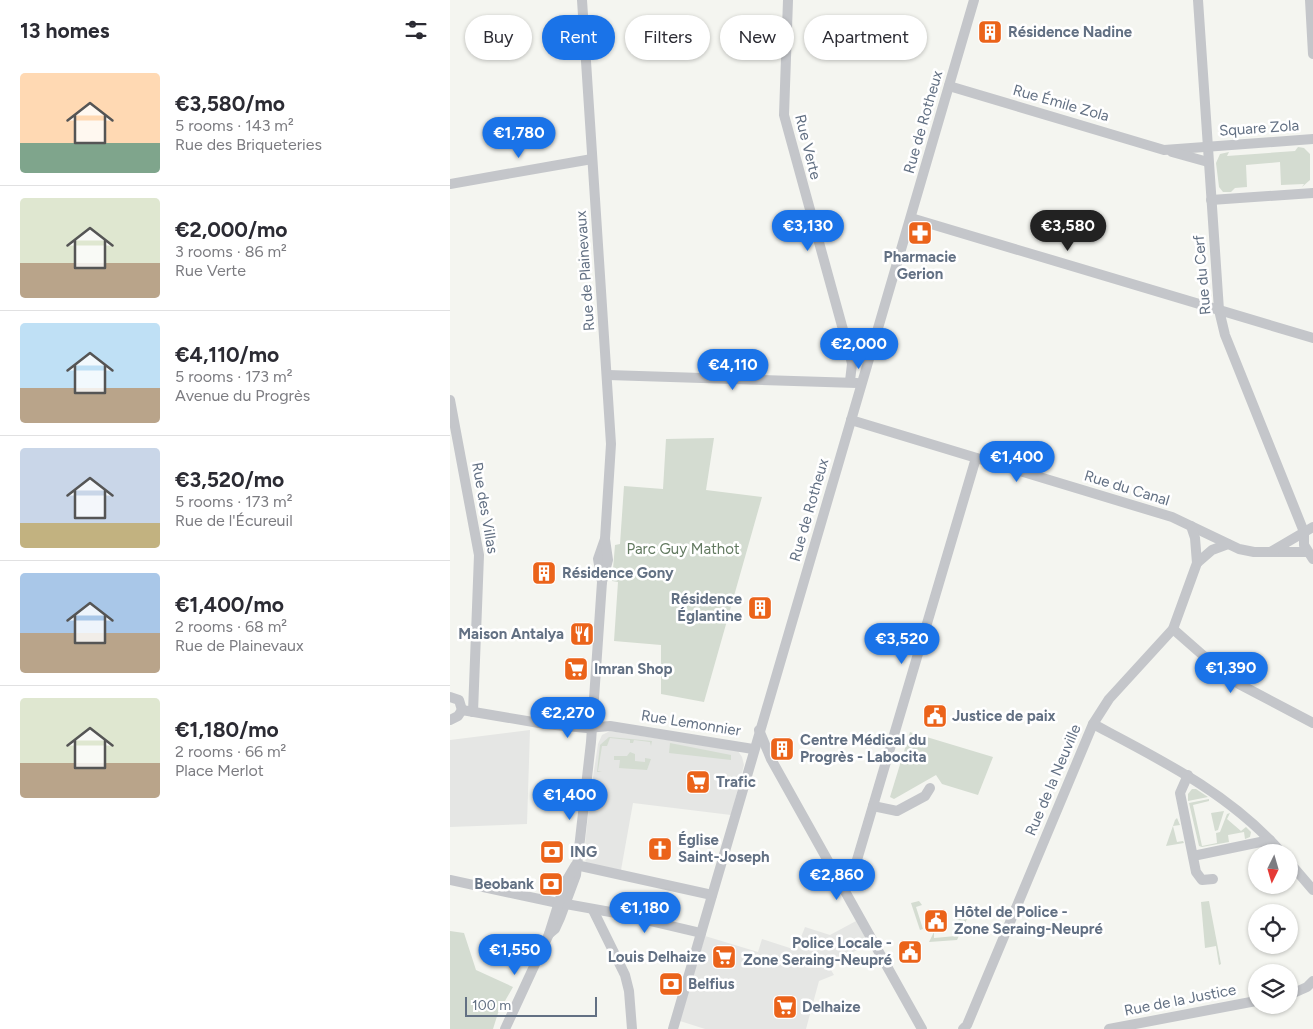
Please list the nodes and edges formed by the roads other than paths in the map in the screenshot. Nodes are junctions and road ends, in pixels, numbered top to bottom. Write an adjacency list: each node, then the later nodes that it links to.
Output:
1 (582, 0): 11 (street, Rue de Plainevaux)
2 (788, 0): 19 (street, Rue Verte)
3 (974, 0): 7 (street, Rue de Rotheux)
4 (1198, 0): 9 (street, Rue du Cerf)
5 (1310, 0): 6 (street)
6 (1313, 54)
7 (949, 86): 10 (street, Rue Émile Zola); 16 (street, Rue de Rotheux)
8 (1313, 138): 9 (street, Square Zola)
9 (1207, 147): 10 (street, Rue Émile Zola); 12 (street, Rue du Cerf)
10 (1164, 150): 12 (street, Rue Émile Zola)
11 (592, 159): 13 (street); 21 (street, Rue de Plainevaux)
12 (1208, 162): 15 (street, Rue du Cerf)
13 (450, 184)
14 (1313, 193): 15 (street)
15 (1211, 200): 17 (street, Rue du Cerf)
16 (911, 218): 17 (street); 20 (street, Rue de Rotheux)
17 (1219, 310): 18 (street); 28 (street, Rue du Cerf)
18 (1313, 338)
19 (850, 355): 20 (street); 22 (street, Rue Verte)
20 (870, 357): 23 (street, Rue de Rotheux)
21 (608, 376): 22 (street); 40 (street, Rue de Plainevaux)
22 (850, 381): 23 (street)
23 (862, 385): 25 (street, Rue de Rotheux)
24 (450, 400): 36 (street, Rue des Villas)
25 (851, 420): 26 (street, Rue du Canal); 41 (street, Rue de Rotheux)
26 (976, 458): 27 (street, Rue du Canal); 47 (street)
27 (1191, 526): 29 (street, Rue du Canal); 32 (street, Rue de la Neuville)
28 (1309, 529): 30 (street); 31 (street, Rue du Cerf)
29 (1228, 544): 30 (street, Rue du Canal); 32 (street)
30 (1271, 551): 31 (street, Rue du Canal)
31 (1310, 556)
32 (1197, 564): 33 (street, Rue de la Neuville)
33 (1173, 629): 38 (street); 39 (street, Rue de la Neuville)
34 (450, 696): 35 (street)
35 (462, 710): 36 (street, Rue Lemonnier); 37 (street)
36 (473, 712): 40 (street, Rue Lemonnier)
37 (450, 720)
38 (1313, 723)
39 (1093, 724): 45 (street); 65 (street, Rue de la Neuville)
40 (592, 727): 42 (street, Rue Lemonnier); 51 (street, Rue de Plainevaux)
41 (759, 730): 42 (street, Rue de Rotheux); 43 (street)
42 (753, 749): 43 (street, Rue Lemonnier); 44 (street, Rue de Rotheux)
43 (768, 756): 44 (street); 55 (street)
44 (748, 766): 57 (street, Rue de Rotheux)
45 (1188, 775): 48 (street); 50 (street)
46 (930, 788): 47 (street)
47 (872, 806): 55 (street)
48 (1270, 840): 49 (street); 50 (street)
49 (1274, 844)
50 (1193, 856): 53 (street)
51 (576, 865): 57 (street); 58 (street, Rue de Plainevaux); 58 (street, Rue de Plainevaux)
52 (1298, 872): 56 (street)
53 (1213, 879)
54 (450, 880): 58 (street)
55 (842, 885): 69 (street)
56 (1313, 890)
57 (712, 895): 60 (street, Rue de Rotheux)
58 (562, 903): 59 (street); 61 (street); 61 (street)
59 (593, 910): 60 (street); 67 (street)
60 (701, 933): 68 (street, Rue de Rotheux)
61 (549, 934): 66 (street)
62 (1313, 981): 63 (street)
63 (1298, 991)
64 (1248, 1003): 70 (street, Rue de la Justice)
65 (965, 1028)
66 (505, 1029)
67 (632, 1029)
68 (673, 1029)
69 (922, 1029)
70 (1109, 1029)

